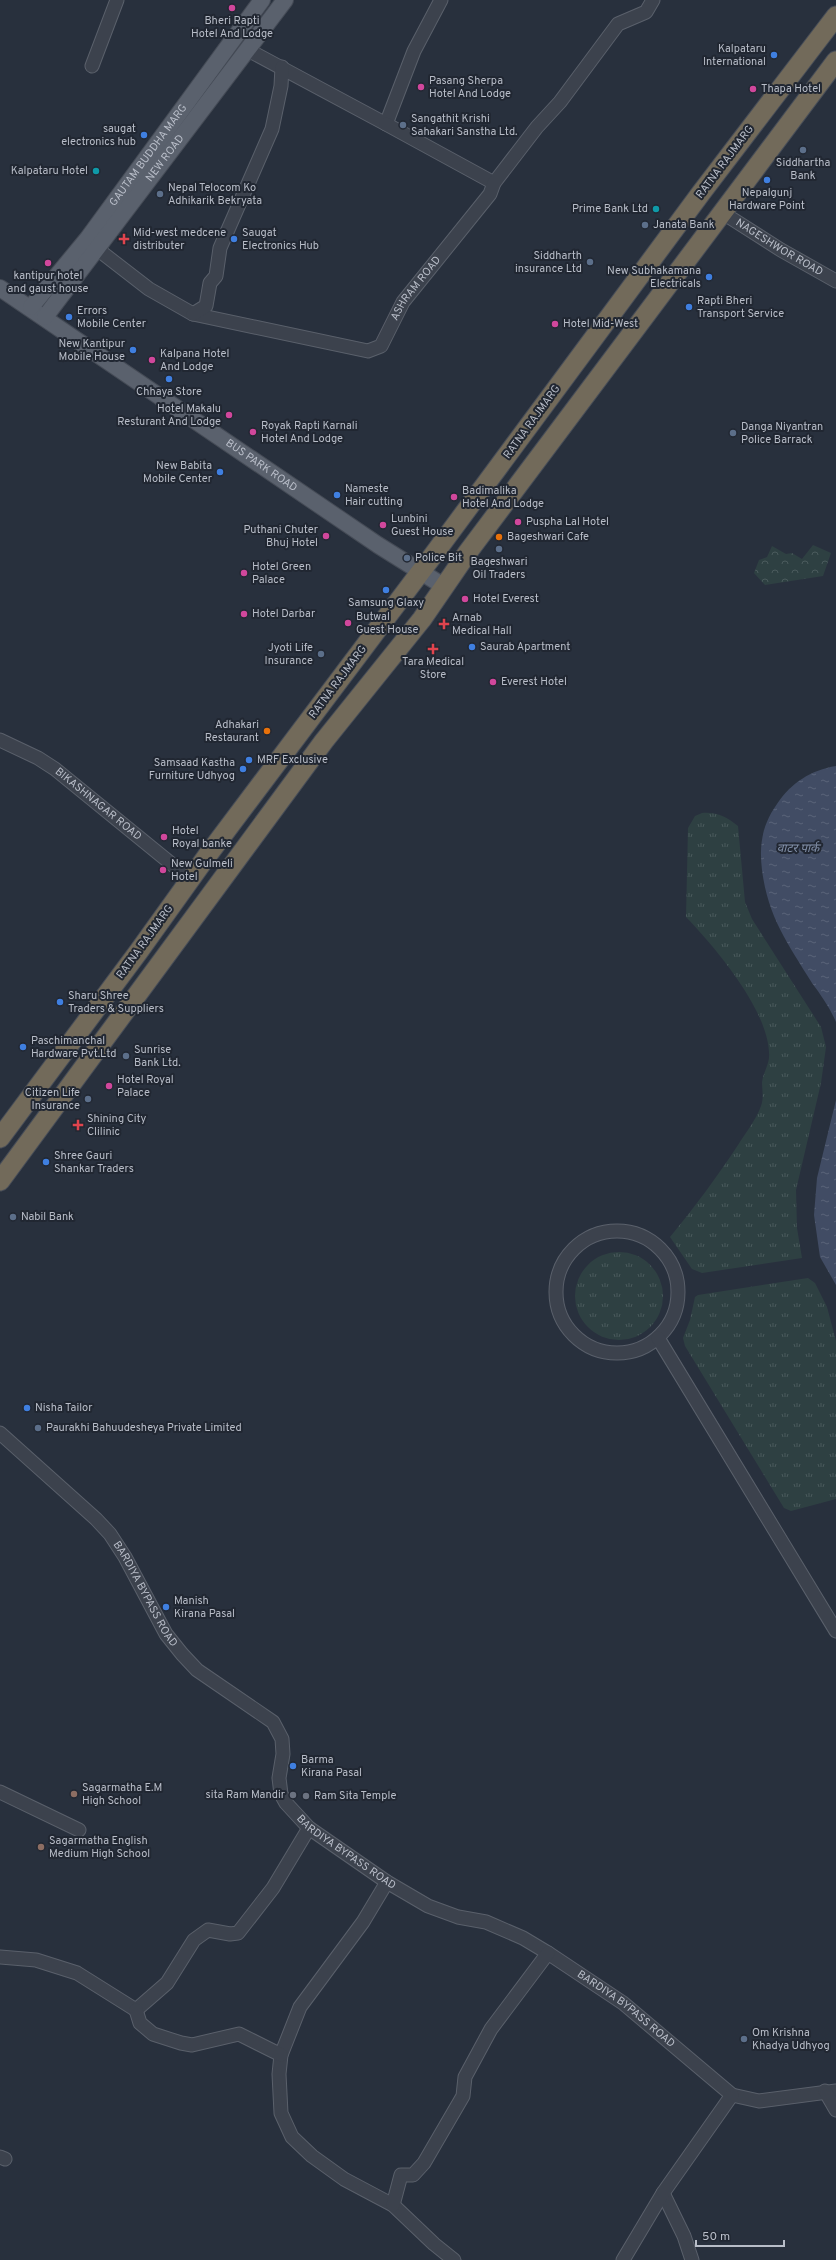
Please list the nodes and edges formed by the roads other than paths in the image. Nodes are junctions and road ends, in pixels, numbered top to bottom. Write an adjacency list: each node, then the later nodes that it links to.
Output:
1 (117, 0): 9 (street)
2 (262, 0): 17 (main road, GAUTAM BUDDHA MARG)
3 (285, 0): 7 (main road, NEW ROAD)
4 (441, 0): 11 (street)
5 (653, 0): 12 (street, ASHRAM ROAD)
6 (836, 16): 20 (highway, RATNA RAJMARG)
7 (248, 50): 10 (street); 14 (main road, NEW ROAD)
8 (836, 61): 13 (highway)
9 (92, 66)
10 (282, 67): 11 (street); 18 (street)
11 (386, 124): 12 (street)
12 (494, 183): 18 (street, ASHRAM ROAD)
13 (723, 213): 15 (street, NAGESHWOR ROAD); 21 (highway)
14 (96, 248): 18 (street, ASHRAM ROAD); 19 (main road, NEW ROAD)
15 (836, 281)
16 (0, 288): 17 (main road, BUS PARK ROAD)
17 (31, 307): 19 (main road, BUS PARK ROAD)
18 (193, 314)
19 (45, 317): 20 (main road, BUS PARK ROAD)
20 (419, 572): 21 (main road, BUS PARK ROAD); 23 (highway, RATNA RAJMARG)
21 (445, 587): 25 (highway)
22 (0, 740): 23 (street, BIKASHNAGAR ROAD)
23 (190, 879): 24 (highway, RATNA RAJMARG)
24 (139, 951): 25 (highway); 26 (highway, RATNA RAJMARG)
25 (160, 964): 27 (highway)
26 (0, 1138)
27 (0, 1181)
28 (658, 1338): 28 (street); 30 (street)
29 (0, 1433): 32 (street, BARDIYA BYPASS ROAD)
30 (836, 1631)
31 (0, 1792): 33 (street)
32 (309, 1828): 34 (street, BARDIYA BYPASS ROAD); 37 (street)
33 (79, 1830)
34 (387, 1882): 35 (street, BARDIYA BYPASS ROAD); 38 (street)
35 (548, 1952): 40 (street, BARDIYA BYPASS ROAD); 43 (street)
36 (0, 1957): 37 (street)
37 (136, 2010): 38 (street)
38 (281, 2054): 43 (street)
39 (830, 2091): 40 (street, BARDIYA BYPASS ROAD); 41 (street)
40 (732, 2095): 42 (street)
41 (836, 2110)
42 (663, 2193): 45 (street); 46 (street)
43 (393, 2205): 44 (street)
44 (454, 2260)
45 (623, 2260)
46 (692, 2260)

